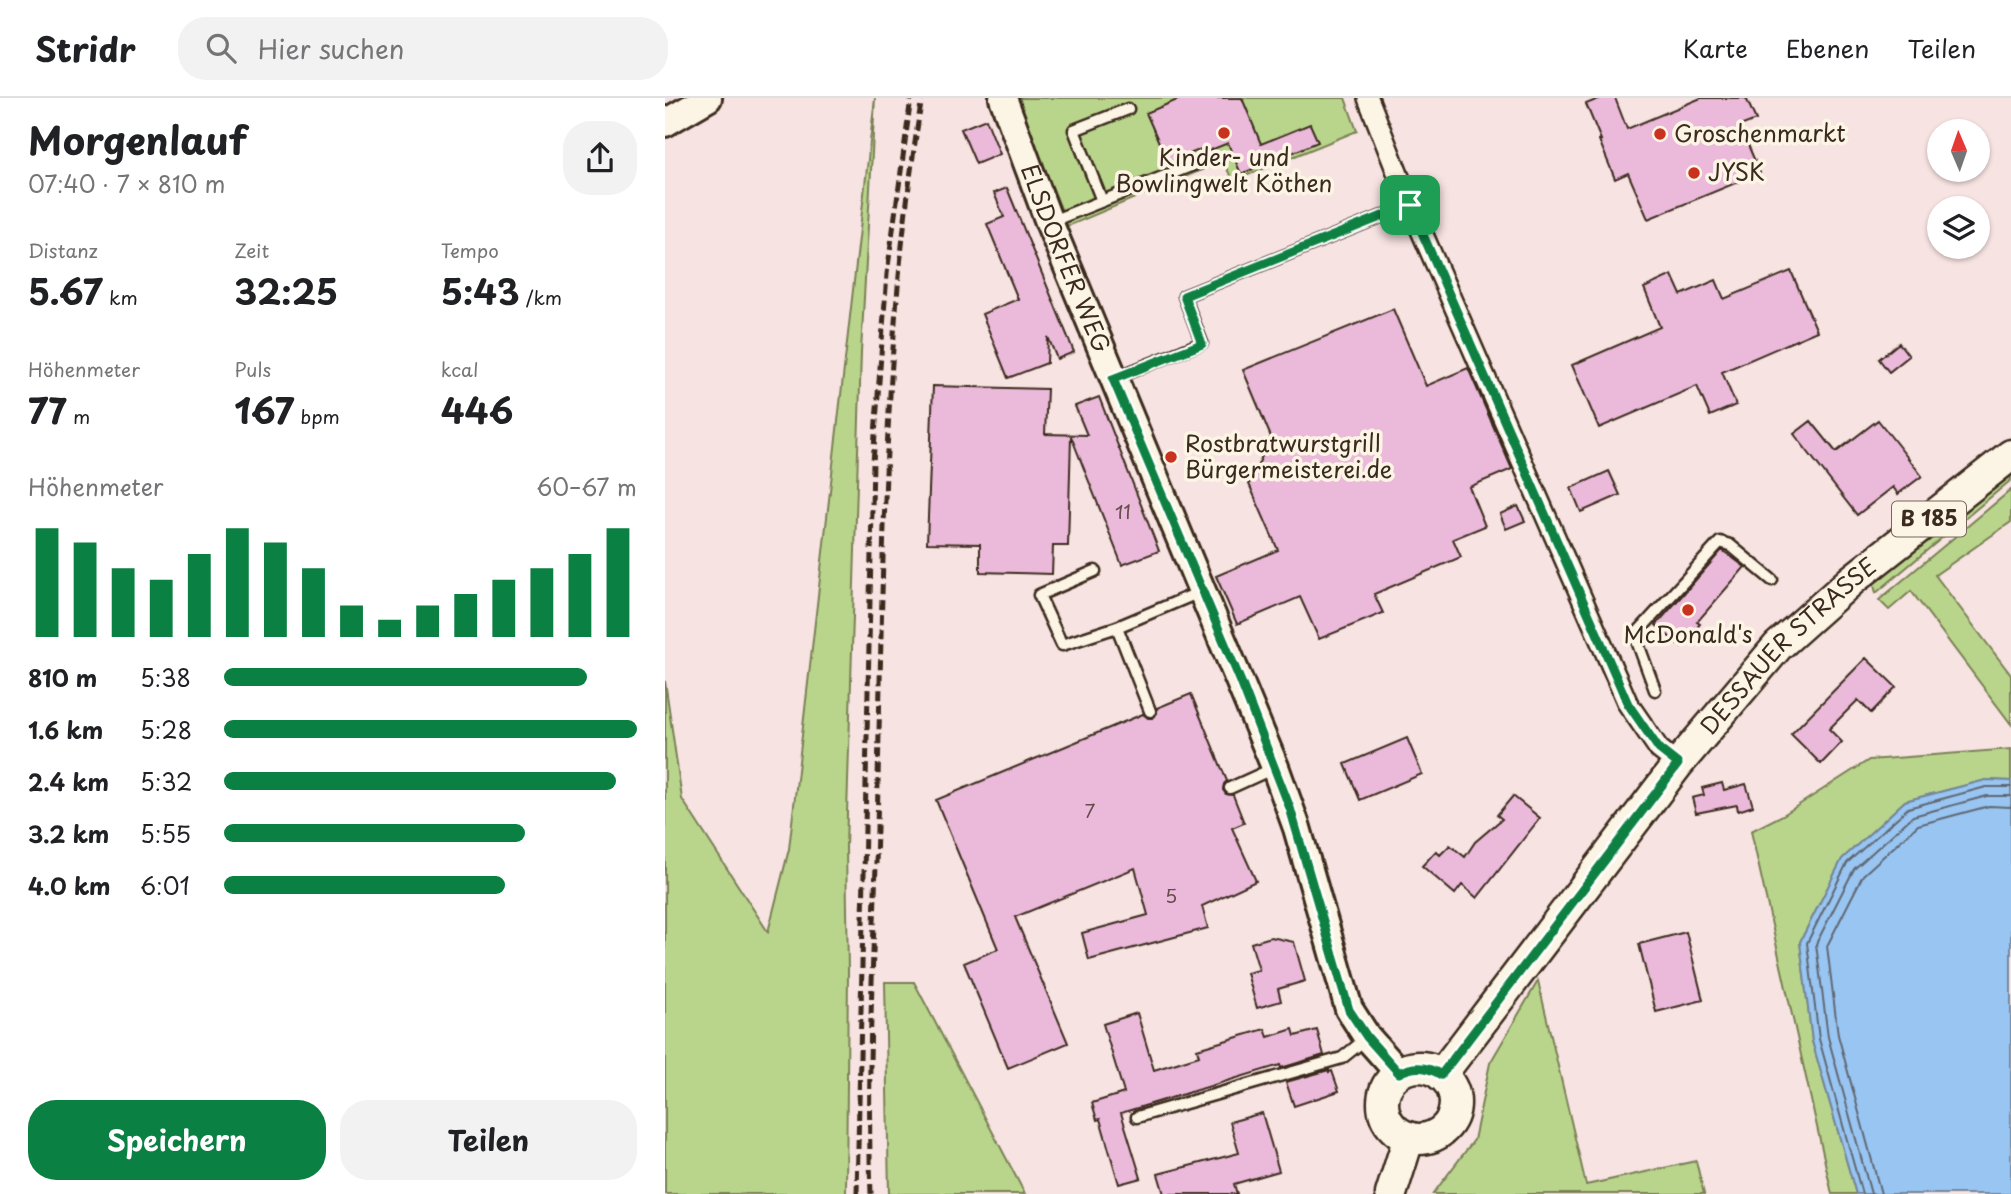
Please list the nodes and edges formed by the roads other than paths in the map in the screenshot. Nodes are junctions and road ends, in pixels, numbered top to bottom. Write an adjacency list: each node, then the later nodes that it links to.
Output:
1 (708, 98): 5 (street)
2 (1003, 98): 9 (street, ELSDORFER WEG)
3 (1368, 98): 8 (street)
4 (1128, 109): 7 (lane)
5 (665, 123)
6 (1198, 163): 7 (lane)
7 (1102, 201): 9 (lane)
8 (1410, 205): 10 (lane); 18 (street)
9 (1049, 222): 10 (street, ELSDORFER WEG)
10 (1113, 379): 14 (street, ELSDORFER WEG)
11 (2008, 457): 18 (main road, DESSAUER STRASSE / B 185)
12 (1095, 571): 15 (lane)
13 (1772, 580): 16 (lane)
14 (1201, 592): 15 (lane); 19 (street, ELSDORFER WEG)
15 (1117, 627): 17 (lane)
16 (1655, 690)
17 (1150, 711)
18 (1678, 764): 23 (main road, DESSAUER STRASSE / B 185)
19 (1275, 767): 20 (lane); 21 (street, ELSDORFER WEG)
20 (1230, 788)
21 (1367, 1037): 22 (street, ELSDORFER WEG); 24 (lane)
22 (1399, 1073): 23 (main road); 25 (main road)
23 (1441, 1075): 25 (main road)
24 (1137, 1117)
25 (1409, 1137): 26 (main road)
26 (1391, 1194)

